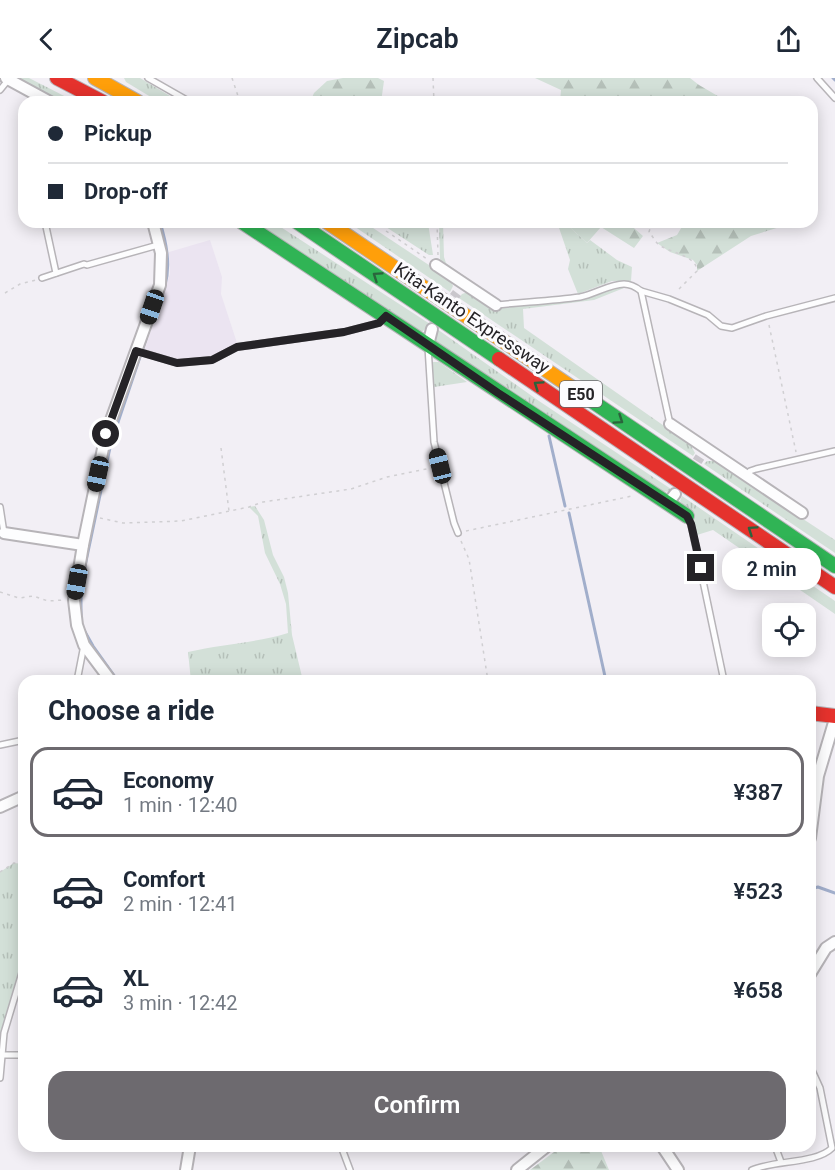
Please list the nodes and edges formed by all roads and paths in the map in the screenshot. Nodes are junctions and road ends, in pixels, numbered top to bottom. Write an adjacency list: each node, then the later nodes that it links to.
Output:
1 (57, 78): 10 (main road)
2 (95, 78): 11 (main road)
3 (148, 78): 12 (lane)
4 (232, 78): 13 (path)
5 (433, 78): 14 (path)
6 (817, 78): 15 (lane)
7 (7, 79): 8 (lane); 9 (street)
8 (0, 90)
9 (39, 96)
10 (92, 96)
11 (127, 96)
12 (180, 96)
13 (238, 96)
14 (434, 96)
15 (835, 98)
16 (46, 228): 26 (lane)
17 (155, 228): 24 (street)
18 (251, 228): 34 (main road)
19 (306, 228): 54 (main road, Kita-Kanto Expressway / E50, one-way to 19)
20 (336, 228): 53 (main road, Kita-Kanto Expressway / E50, one-way to 53)
21 (437, 228): 25 (path)
22 (650, 228): 31 (path)
23 (386, 231): 25 (path)
24 (160, 244): 26 (lane); 37 (street)
25 (436, 265): 32 (street)
26 (56, 273): 27 (lane)
27 (42, 278): 29 (path)
28 (641, 291): 31 (lane); 32 (lane); 38 (lane)
29 (6, 293)
30 (835, 298): 33 (lane)
31 (669, 299): 33 (lane)
32 (495, 305)
33 (768, 315): 41 (path)
34 (386, 316): 36 (main road); 37 (lane)
35 (432, 329): 36 (street)
36 (428, 345): 42 (lane); 44 (main road)
37 (136, 351): 48 (street)
38 (670, 424): 43 (street)
39 (221, 448): 46 (path)
40 (835, 451): 41 (lane)
41 (797, 460): 43 (lane)
42 (440, 466): 46 (path); 51 (lane)
43 (746, 476): 47 (street)
44 (643, 487): 49 (main road); 51 (path)
45 (0, 507): 50 (lane)
46 (229, 512): 48 (path)
47 (802, 513)
48 (89, 514): 52 (street)
49 (687, 516): 61 (lane)
50 (2, 532): 52 (street)
51 (458, 533): 60 (path)
52 (83, 545): 56 (street)
53 (835, 566)
54 (835, 587)
55 (0, 592): 56 (path)
56 (74, 600): 57 (street)
57 (84, 645): 58 (lane); 59 (street)
58 (78, 675)
59 (106, 675)
60 (487, 675)
61 (723, 675)
62 (816, 714): 63 (main road)
63 (835, 718): 66 (street)
64 (18, 741): 65 (lane)
65 (0, 745)
66 (816, 792)
67 (18, 799): 68 (street)
68 (0, 807)
69 (18, 863): 70 (path)
70 (0, 872)
71 (835, 942): 72 (street)
72 (816, 964)
73 (18, 986): 74 (lane)
74 (3, 1055): 75 (lane); 76 (lane)
75 (18, 1055)
76 (0, 1078)
77 (816, 1079): 83 (lane)
78 (186, 1152): 84 (street)
79 (343, 1152): 85 (lane)
80 (540, 1152): 86 (street)
81 (666, 1152): 87 (street)
82 (777, 1152): 83 (lane)
83 (781, 1162): 88 (lane)
84 (186, 1170)
85 (350, 1170)
86 (517, 1170)
87 (678, 1170)
88 (752, 1170)

